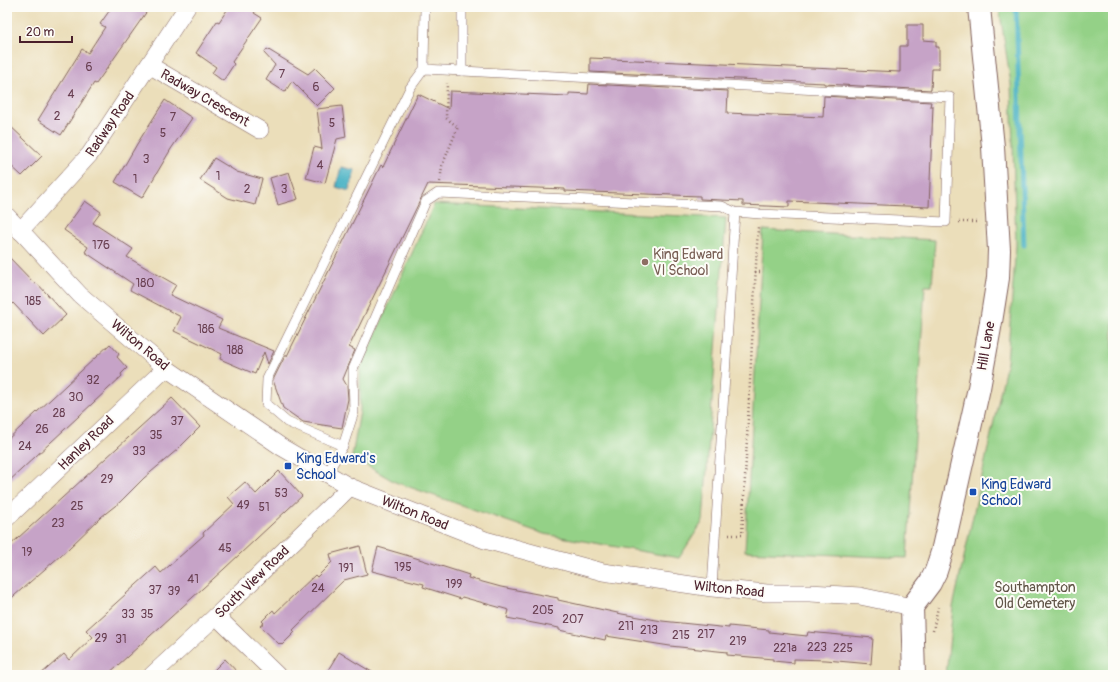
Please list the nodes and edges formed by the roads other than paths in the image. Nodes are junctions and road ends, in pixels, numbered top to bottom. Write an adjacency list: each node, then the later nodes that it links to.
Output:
1 (187, 7): 5 (street, Radway Road)
2 (425, 7): 6 (lane)
3 (462, 7): 7 (lane)
4 (979, 7): 18 (street, Hill Lane)
5 (149, 65): 8 (street, Radway Crescent); 11 (street, Radway Road)
6 (424, 69): 7 (lane); 13 (lane)
7 (462, 71): 9 (lane)
8 (260, 130)
9 (735, 212): 13 (lane); 17 (lane)
10 (7, 216): 11 (street, Wilton Road)
11 (20, 231): 12 (street, Wilton Road)
12 (166, 368): 14 (street, Wilton Road); 16 (street, Hanley Road)
13 (343, 446): 14 (lane)
14 (327, 474): 15 (street, Wilton Road)
15 (350, 487): 17 (street, Wilton Road); 19 (street, South View Road)
16 (7, 518)
17 (712, 588): 18 (street, Wilton Road)
18 (912, 608): 22 (street)
19 (216, 616): 20 (street, South View Road); 21 (street)
20 (152, 675)
21 (277, 675)
22 (914, 675)

